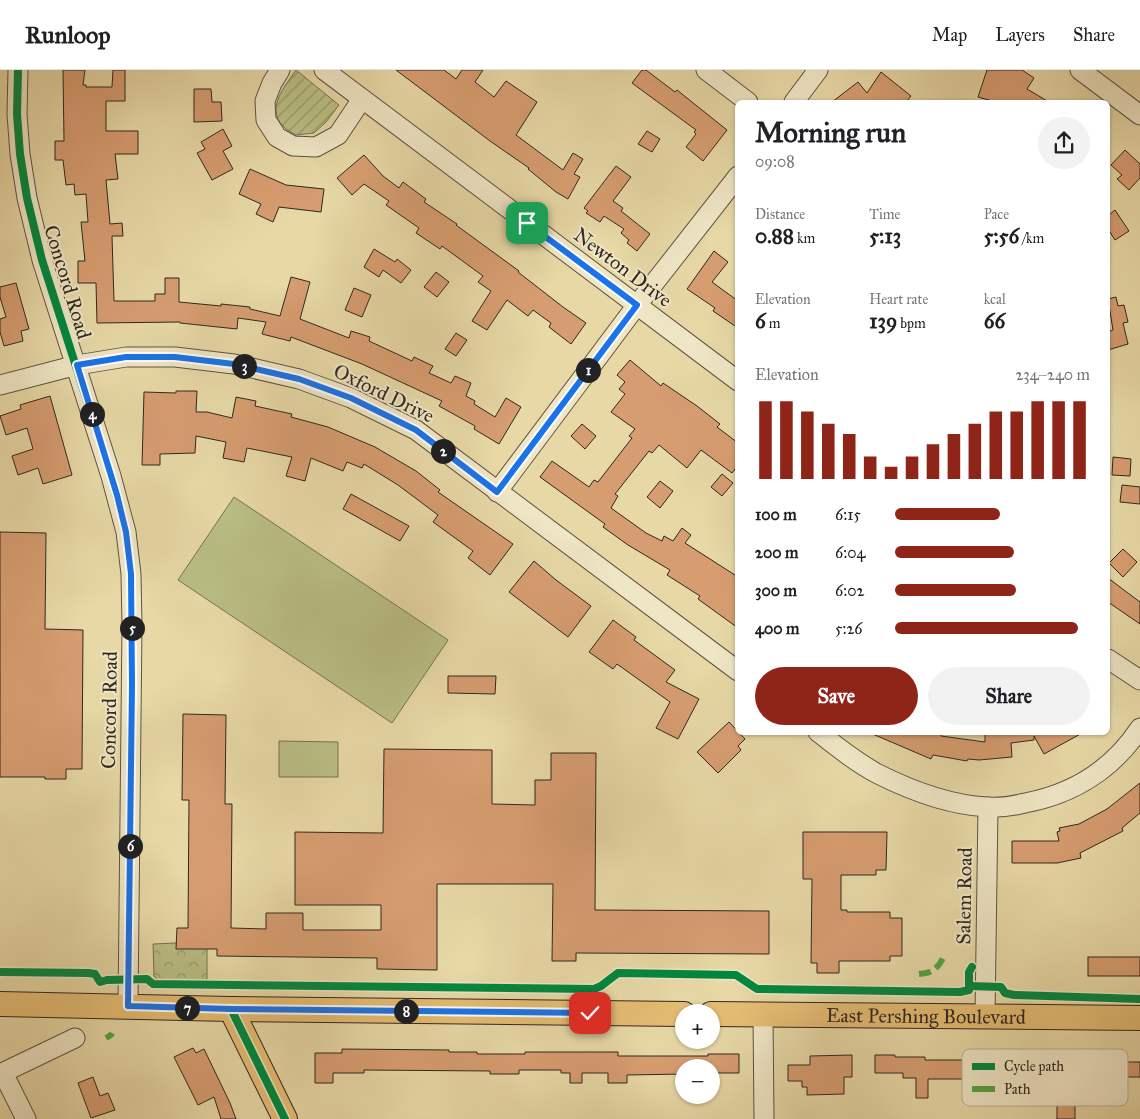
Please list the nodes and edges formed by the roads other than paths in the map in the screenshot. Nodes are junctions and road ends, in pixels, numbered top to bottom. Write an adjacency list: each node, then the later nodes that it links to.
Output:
1 (18, 70): 13 (street, Concord Road)
2 (280, 70): 7 (street)
3 (324, 70): 7 (street, Newton Drive)
4 (706, 70): 8 (street)
5 (818, 70): 9 (street)
6 (1080, 70): 10 (street)
7 (362, 99): 12 (street, Newton Drive)
8 (745, 100)
9 (796, 100)
10 (1140, 115)
11 (735, 180): 12 (street)
12 (637, 305): 14 (street, Newton Drive); 16 (street)
13 (77, 365): 15 (street, Oxford Drive); 16 (street, Oxford Drive); 24 (street, Concord Road)
14 (735, 379)
15 (0, 385)
16 (497, 492): 18 (street, Oxford Drive)
17 (1110, 660): 19 (street)
18 (735, 669)
19 (1140, 680)
20 (1140, 728): 22 (street)
21 (822, 735): 22 (street)
22 (988, 807): 29 (street, Salem Road)
23 (0, 1004): 24 (main road)
24 (128, 1006): 25 (main road)
25 (231, 1009): 26 (main road); 34 (main road)
26 (675, 1014)
27 (720, 1014): 28 (main road, East Pershing Boulevard)
28 (764, 1015): 29 (main road, East Pershing Boulevard); 35 (street)
29 (985, 1016): 30 (main road, East Pershing Boulevard)
30 (1140, 1018)
31 (75, 1038): 32 (street)
32 (2, 1074): 33 (street)
33 (26, 1119)
34 (285, 1119)
35 (764, 1119)

